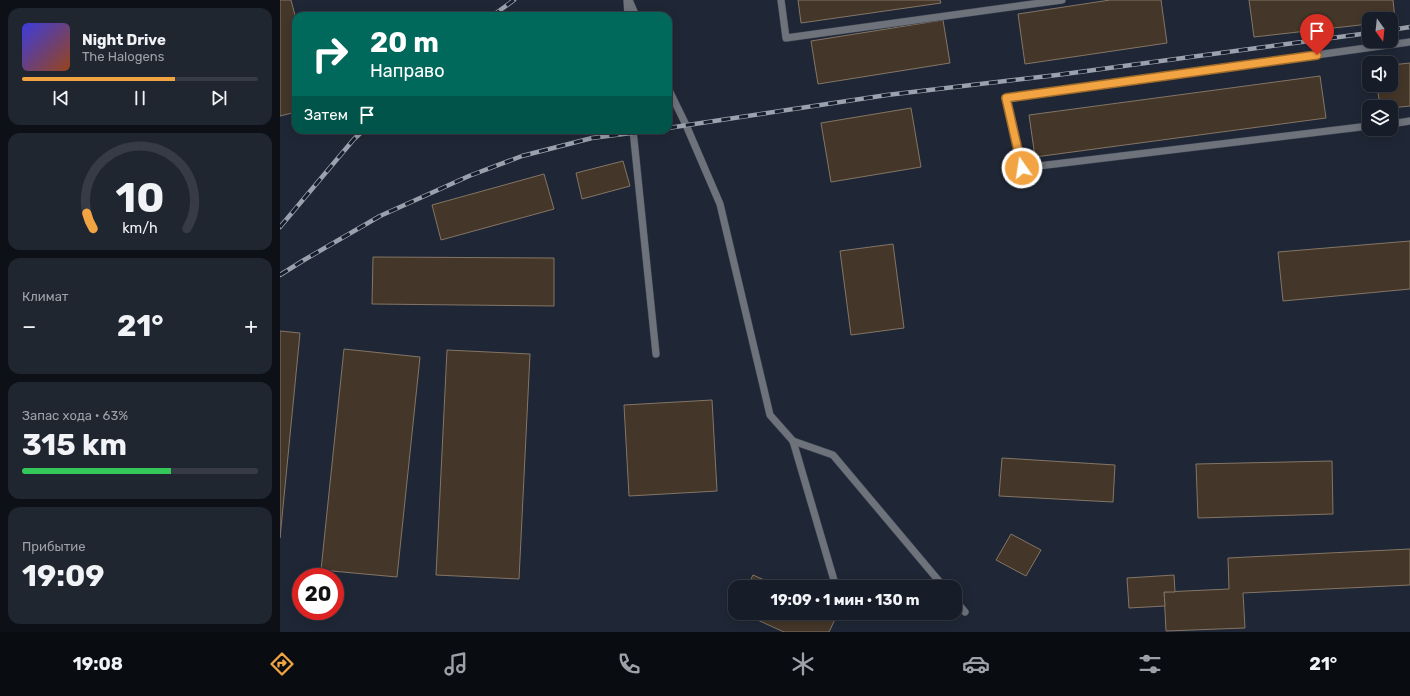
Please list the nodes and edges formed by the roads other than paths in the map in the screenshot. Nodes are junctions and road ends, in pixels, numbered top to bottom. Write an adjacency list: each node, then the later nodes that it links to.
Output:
1 (628, 0): 4 (lane); 5 (lane)
2 (781, 0): 3 (lane)
3 (1062, 0)
4 (628, 12)
5 (634, 12)
6 (1410, 42): 10 (lane)
7 (672, 96): 13 (lane)
8 (1410, 121): 9 (lane)
9 (1398, 123)
10 (1362, 127)
11 (633, 134): 12 (lane)
12 (656, 354)
13 (793, 441): 14 (lane); 15 (lane)
14 (834, 580)
15 (938, 580)
16 (962, 608): 17 (lane)
17 (966, 612)

